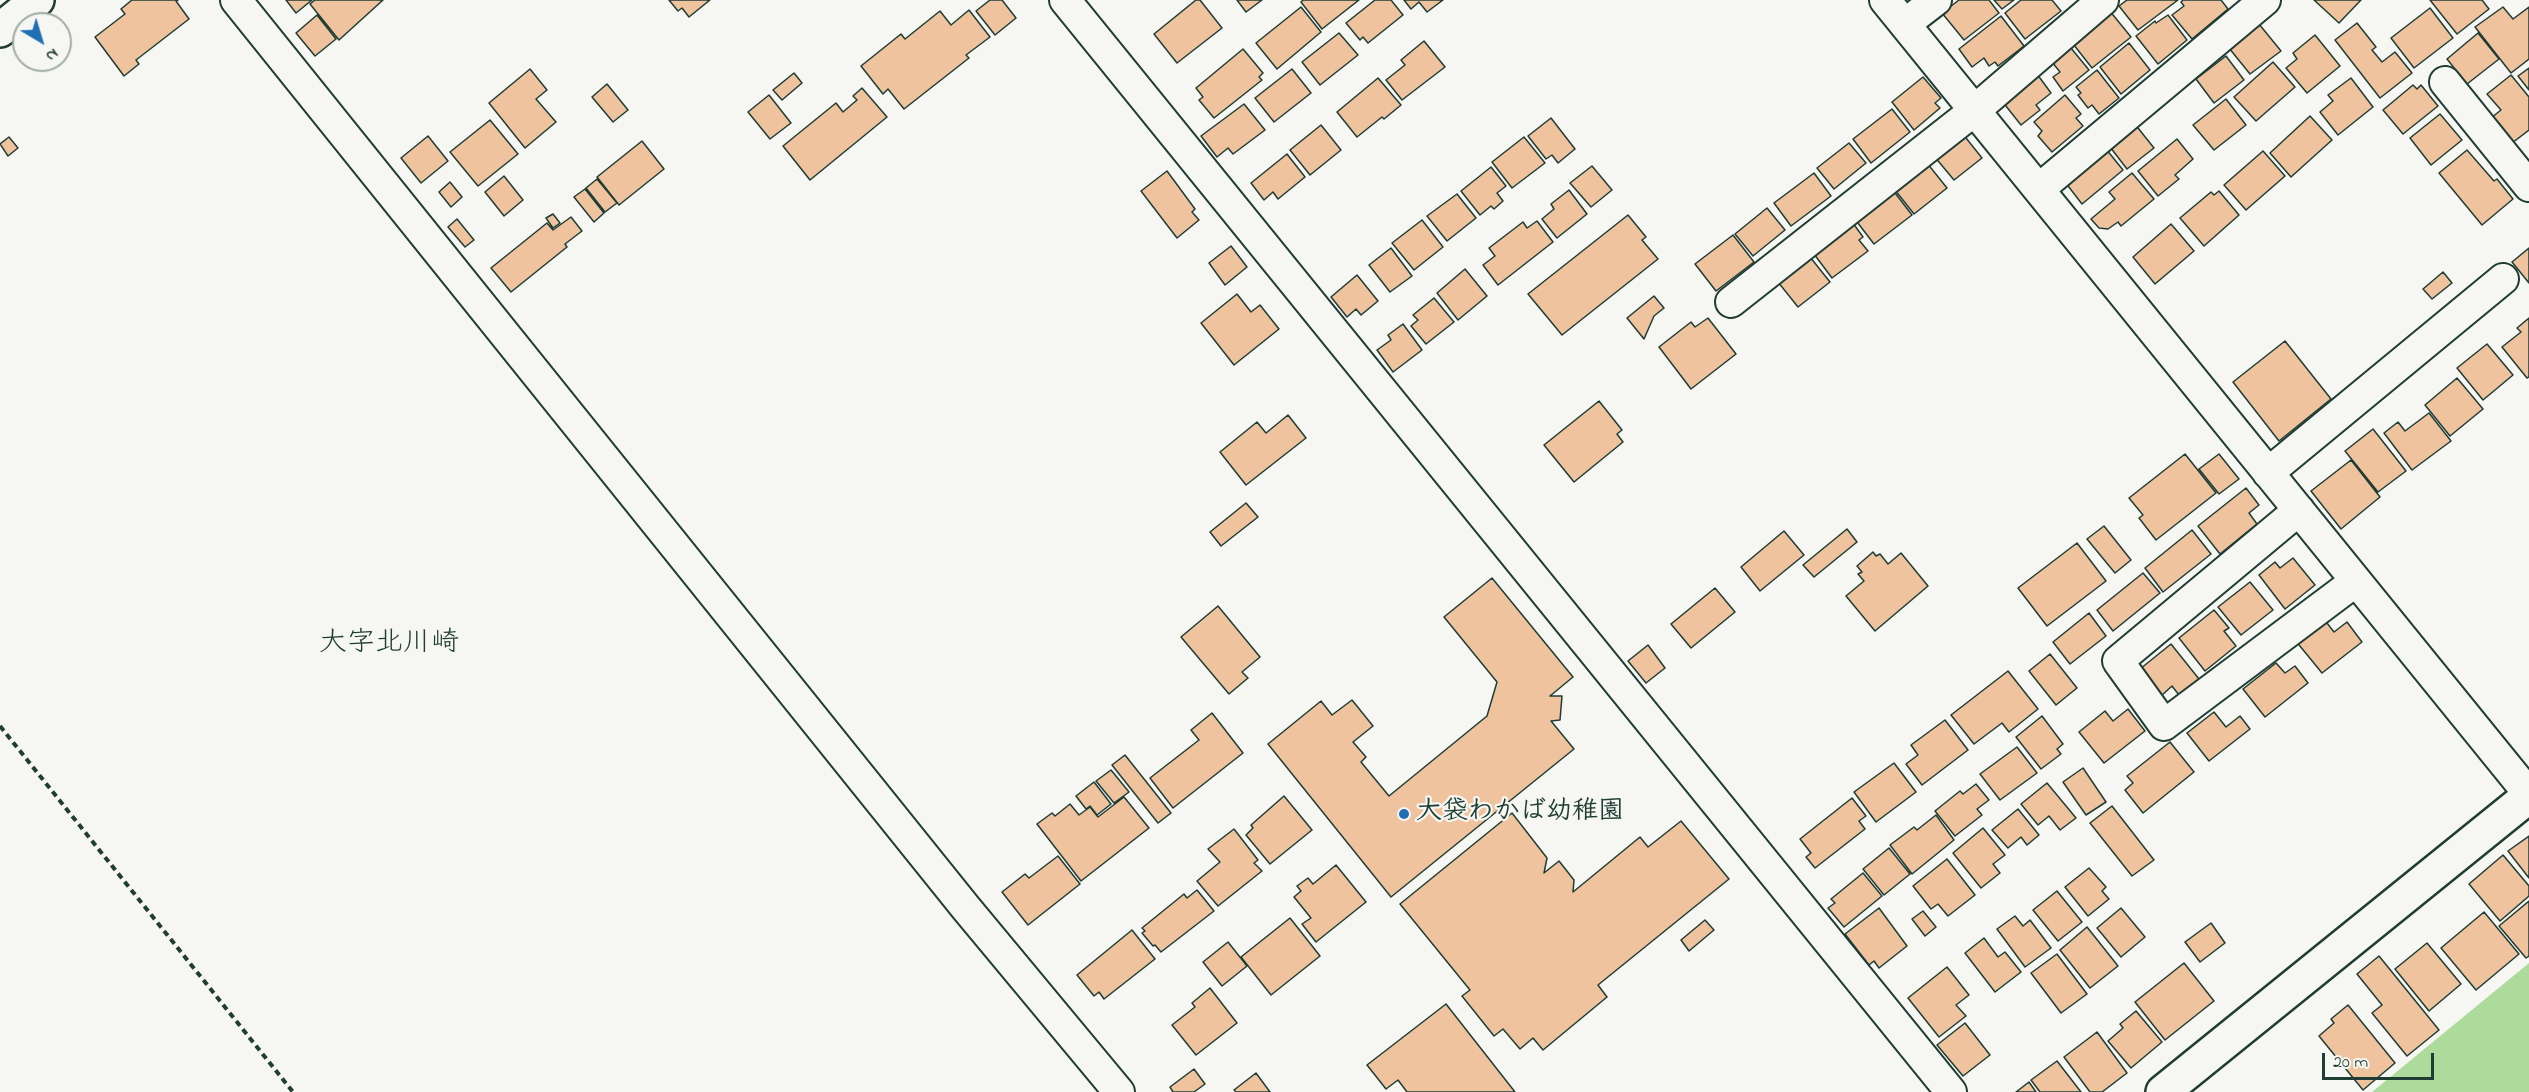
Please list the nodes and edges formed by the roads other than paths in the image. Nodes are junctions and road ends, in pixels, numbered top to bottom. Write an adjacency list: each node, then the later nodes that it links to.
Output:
1 (37, 0): 9 (street)
2 (236, 0): 20 (street)
3 (1065, 0): 21 (street)
4 (1886, 0): 8 (street)
5 (1936, 0): 8 (street)
6 (2103, 0): 11 (street)
7 (2265, 0): 13 (street)
8 (1905, 24): 11 (street)
9 (0, 30)
10 (2445, 82): 12 (street)
11 (1975, 110): 13 (street); 15 (street)
12 (2529, 186)
13 (2038, 189): 16 (street)
14 (2503, 279): 16 (street)
15 (1731, 303)
16 (2268, 473): 17 (street)
17 (2299, 510): 18 (street); 18 (street)
18 (2356, 581): 19 (street)
19 (2529, 795): 22 (street)
20 (1119, 1092)
21 (1951, 1092)
22 (2163, 1092)

